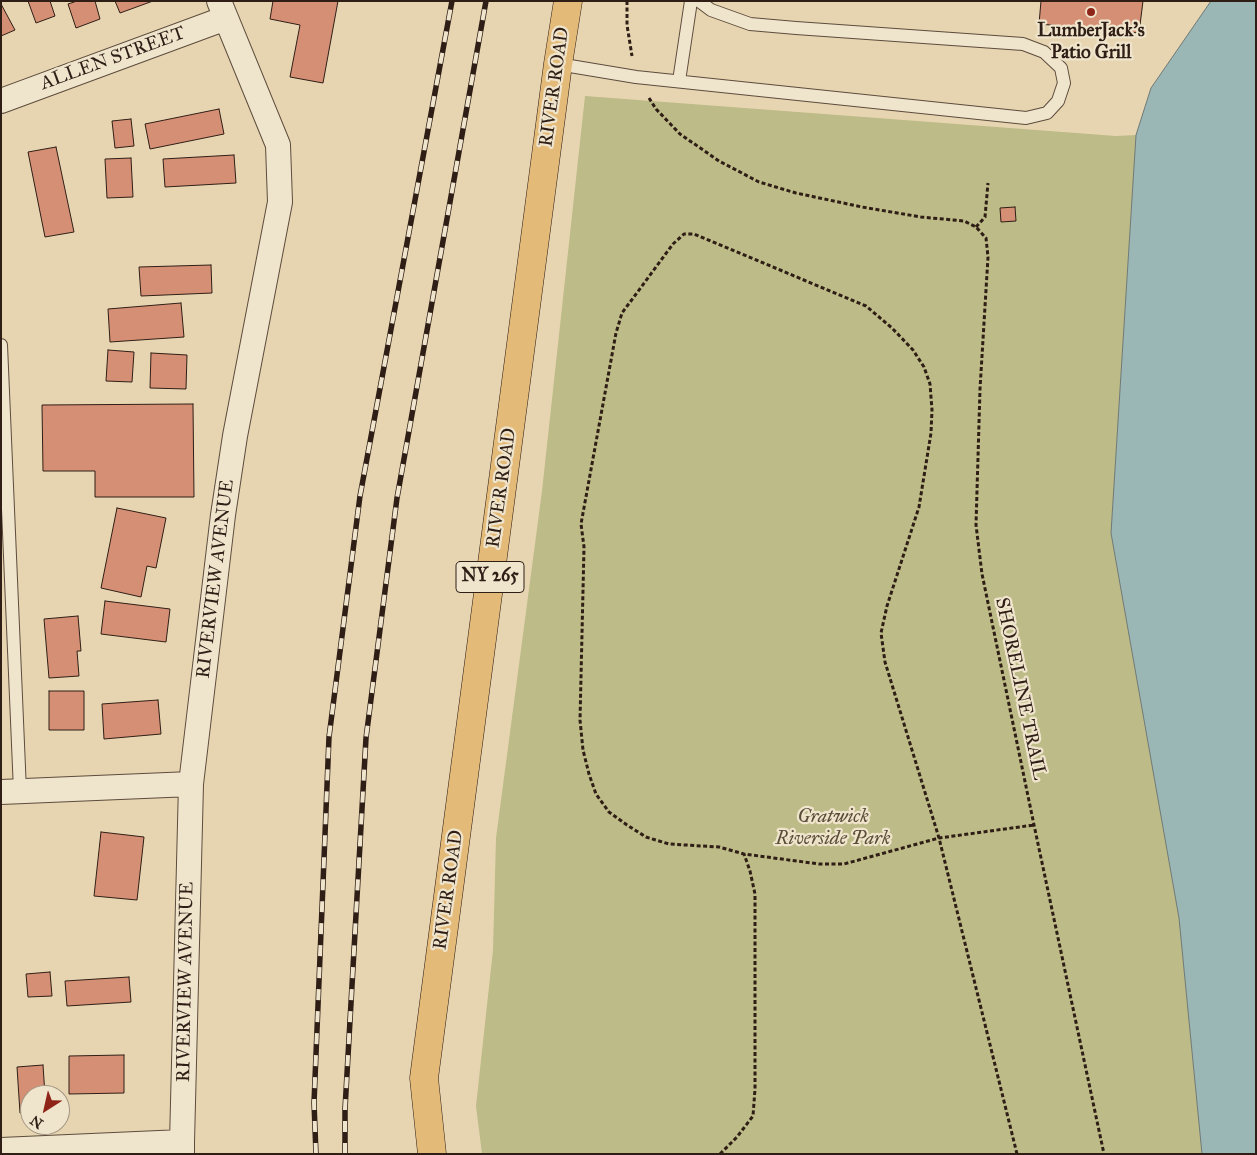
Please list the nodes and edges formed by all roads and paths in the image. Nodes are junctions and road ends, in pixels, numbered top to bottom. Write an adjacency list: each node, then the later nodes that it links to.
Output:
1 (568, 1): 6 (main road, RIVER ROAD / NY 265)
2 (627, 1): 7 (path)
3 (691, 1): 8 (lane)
4 (700, 1): 8 (lane)
5 (222, 10): 9 (street, ALLEN STREET); 13 (street, RIVERVIEW AVENUE)
6 (558, 64): 7 (lane); 20 (main road, RIVER ROAD / NY 265)
7 (636, 77): 8 (lane); 11 (path)
8 (679, 81)
9 (1, 101)
10 (988, 183): 11 (path)
11 (976, 227): 15 (path, SHORELINE TRAIL)
12 (1, 345): 14 (lane)
13 (190, 784): 14 (street); 18 (street, RIVERVIEW AVENUE)
14 (10, 792)
15 (1034, 825): 16 (path); 23 (path, SHORELINE TRAIL)
16 (939, 838): 17 (path); 17 (path); 22 (path)
17 (744, 854): 21 (path)
18 (182, 1148): 19 (street)
19 (1, 1150)
20 (432, 1154)
21 (720, 1154)
22 (1018, 1154)
23 (1104, 1154)

